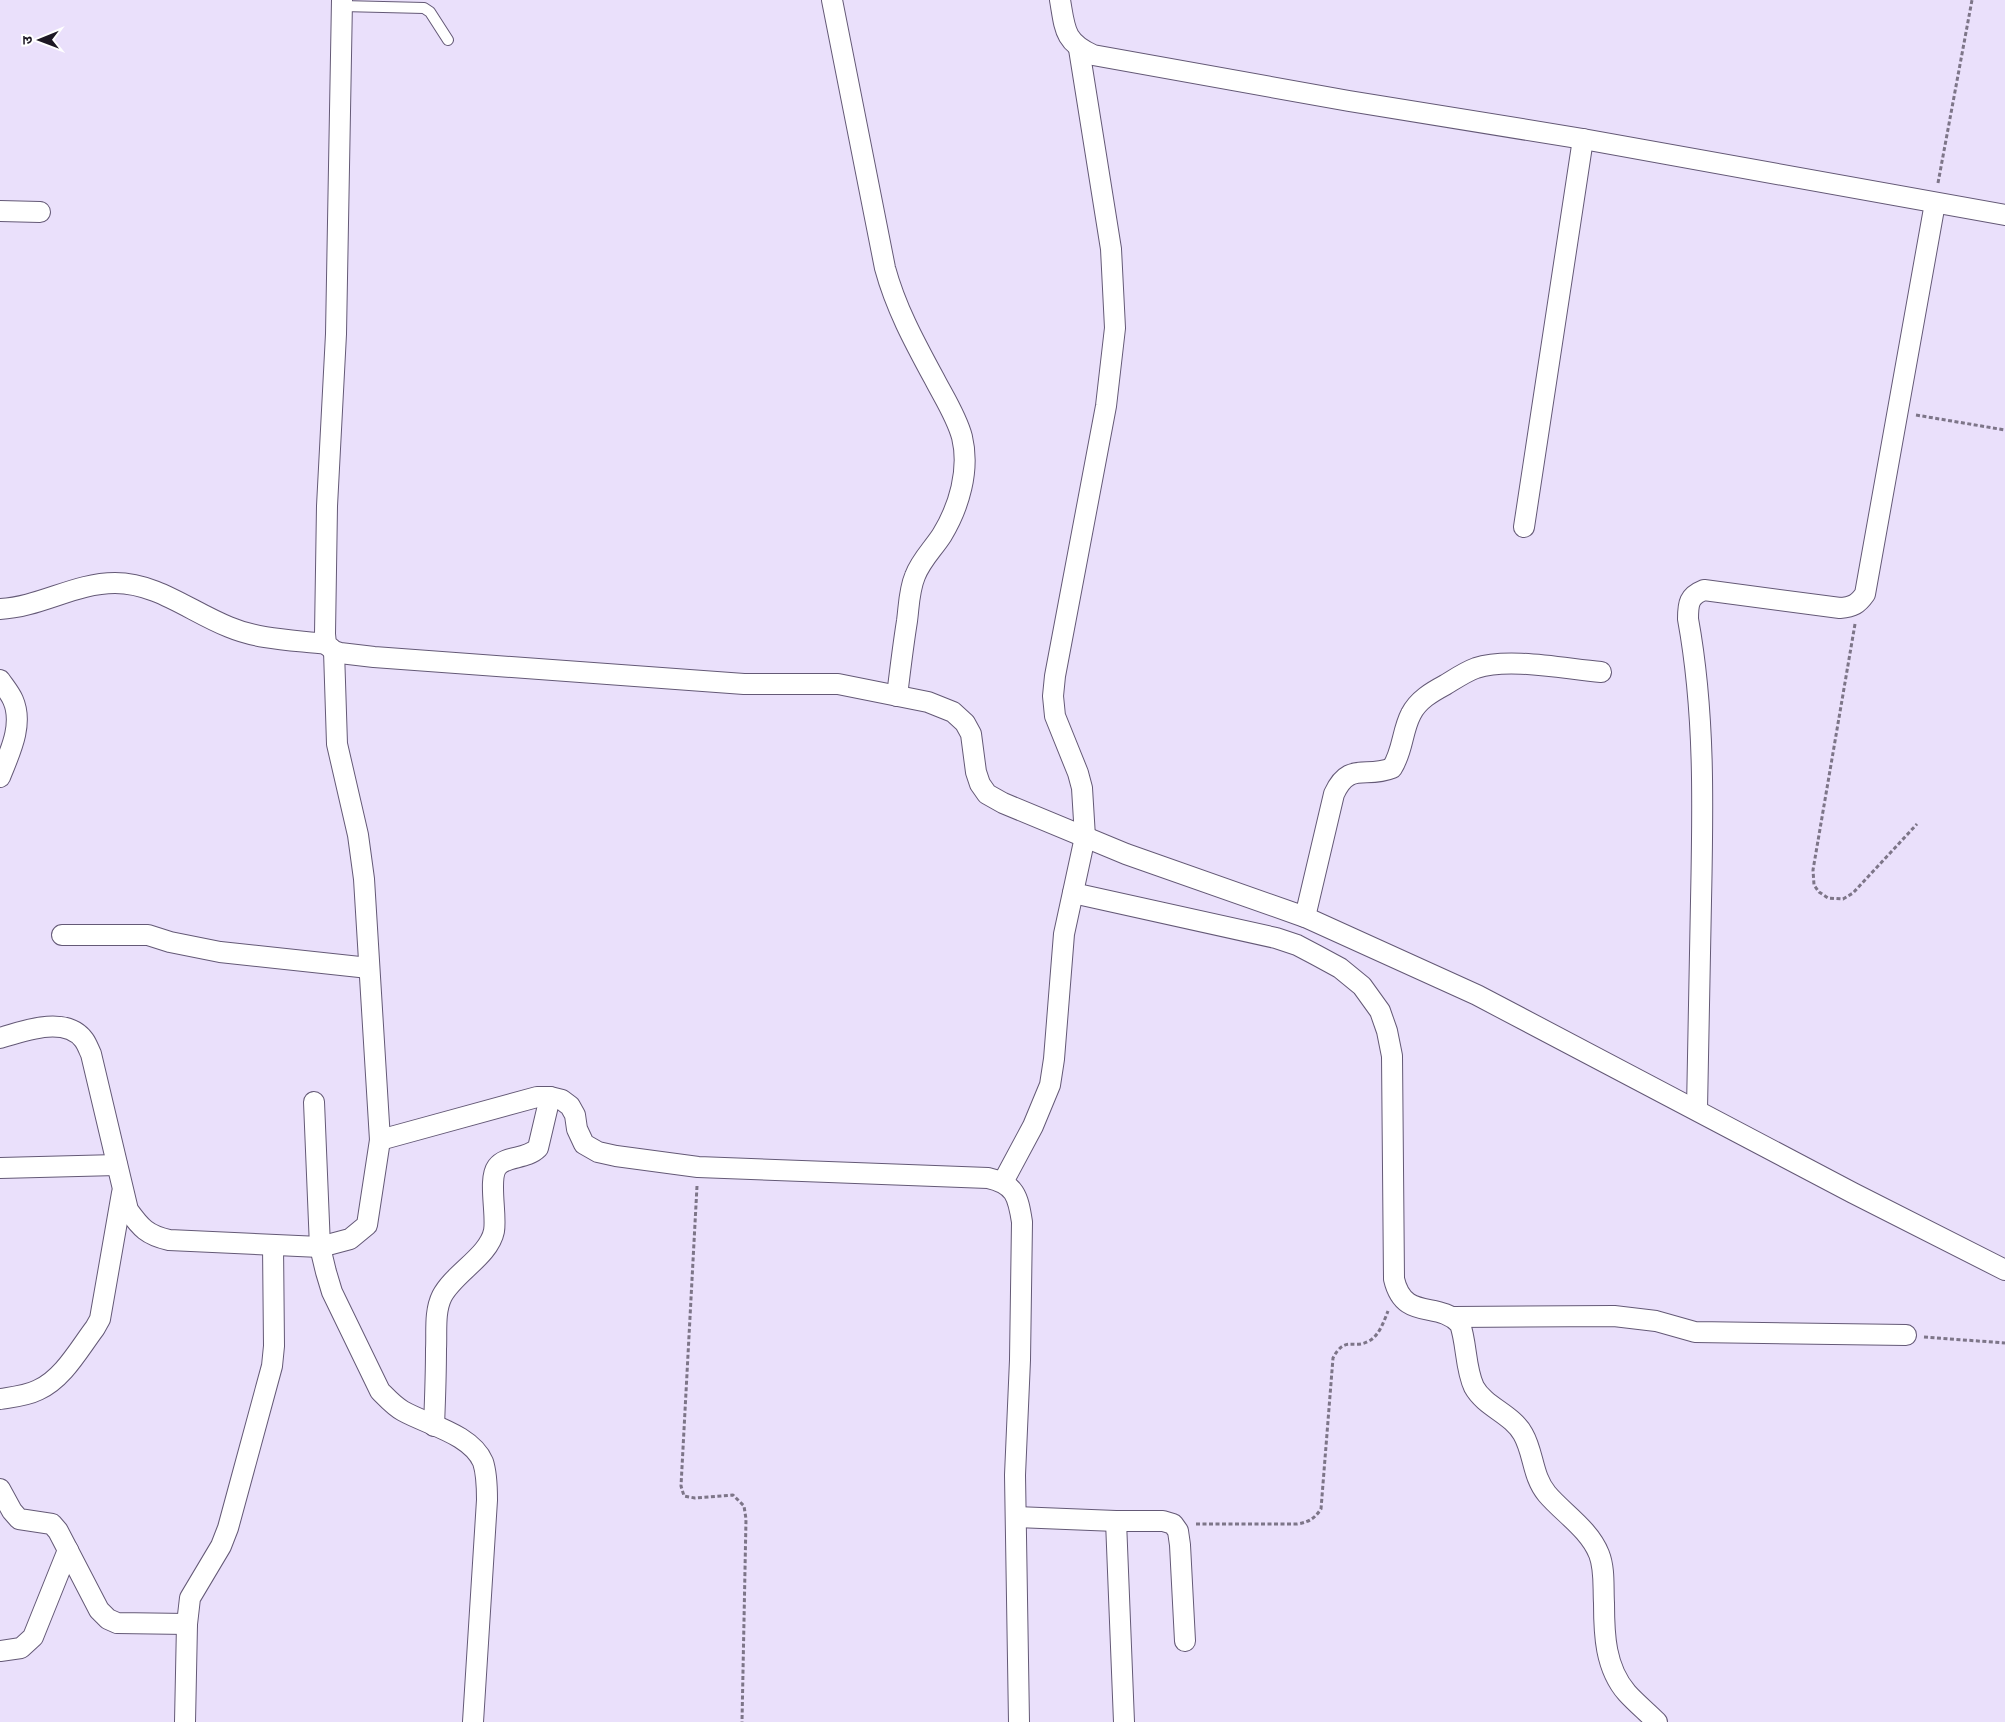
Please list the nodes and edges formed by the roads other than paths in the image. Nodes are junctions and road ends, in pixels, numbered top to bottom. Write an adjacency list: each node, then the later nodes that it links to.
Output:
1 (832, 0): 16 (street)
2 (1060, 0): 5 (street)
3 (342, 3): 4 (lane); 13 (street)
4 (448, 40)
5 (1079, 49): 6 (street); 18 (street)
6 (1584, 139): 7 (street); 11 (street)
7 (1935, 203): 10 (street); 26 (street)
8 (0, 211): 9 (street)
9 (40, 212)
10 (2005, 215)
11 (1524, 527)
12 (0, 610): 13 (street)
13 (330, 647): 16 (street); 22 (street)
14 (1601, 672): 20 (street)
15 (0, 680): 17 (street)
16 (897, 696): 18 (street)
17 (0, 776)
18 (1083, 850): 19 (street); 20 (street)
19 (1073, 893): 30 (street); 35 (street)
20 (1305, 917): 26 (street)
21 (62, 935): 22 (street)
22 (369, 968): 27 (street)
23 (0, 1038): 28 (street)
24 (550, 1097): 27 (street); 30 (street); 38 (street)
25 (314, 1102): 33 (street)
26 (1697, 1109): 34 (street)
27 (380, 1140): 33 (street)
28 (117, 1165): 29 (street); 31 (street)
29 (0, 1168)
30 (1003, 1182): 40 (street)
31 (123, 1190): 32 (street); 37 (street)
32 (274, 1245): 33 (street); 43 (street)
33 (320, 1247): 38 (street)
34 (2005, 1270)
35 (1454, 1317): 36 (street); 50 (street)
36 (1906, 1335)
37 (0, 1399)
38 (434, 1426): 47 (street)
39 (0, 1489): 42 (street)
40 (1016, 1517): 41 (street); 48 (street)
41 (1116, 1521): 44 (street); 49 (street)
42 (68, 1550): 43 (street); 45 (street)
43 (187, 1624): 46 (street)
44 (1185, 1641)
45 (0, 1651)
46 (185, 1722)
47 (473, 1722)
48 (1019, 1722)
49 (1124, 1722)
50 (1657, 1722)

